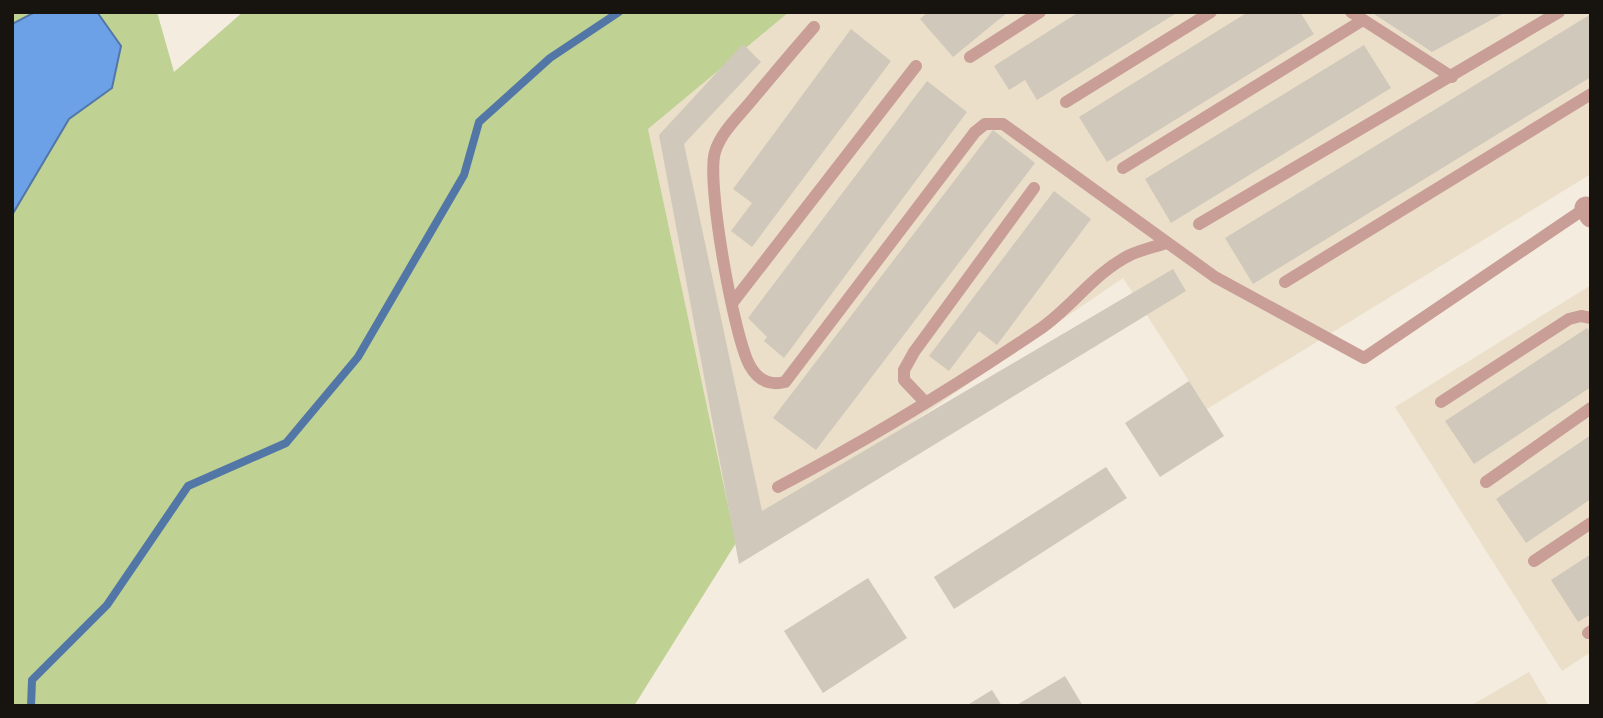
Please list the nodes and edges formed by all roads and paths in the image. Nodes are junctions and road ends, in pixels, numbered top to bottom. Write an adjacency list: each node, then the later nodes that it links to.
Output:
1 (1040, 12): 7 (lane)
2 (1212, 12): 11 (lane)
3 (1351, 12): 5 (lane)
4 (1559, 12): 9 (lane)
5 (1363, 20): 9 (lane); 12 (lane)
6 (814, 27): 18 (lane)
7 (970, 57)
8 (916, 66): 18 (lane)
9 (1452, 77): 15 (lane)
10 (1591, 94): 17 (lane)
11 (1066, 102)
12 (1123, 168)
13 (1034, 188): 20 (lane)
14 (1589, 209): 16 (lane)
15 (1199, 224)
16 (1166, 243): 18 (lane); 20 (lane)
17 (1285, 282)
18 (733, 302)
19 (1591, 318): 21 (lane)
20 (925, 402): 24 (lane)
21 (1441, 402)
22 (1591, 408): 23 (lane)
23 (1486, 482)
24 (778, 486)
25 (1591, 523): 26 (lane)
26 (1534, 561)

